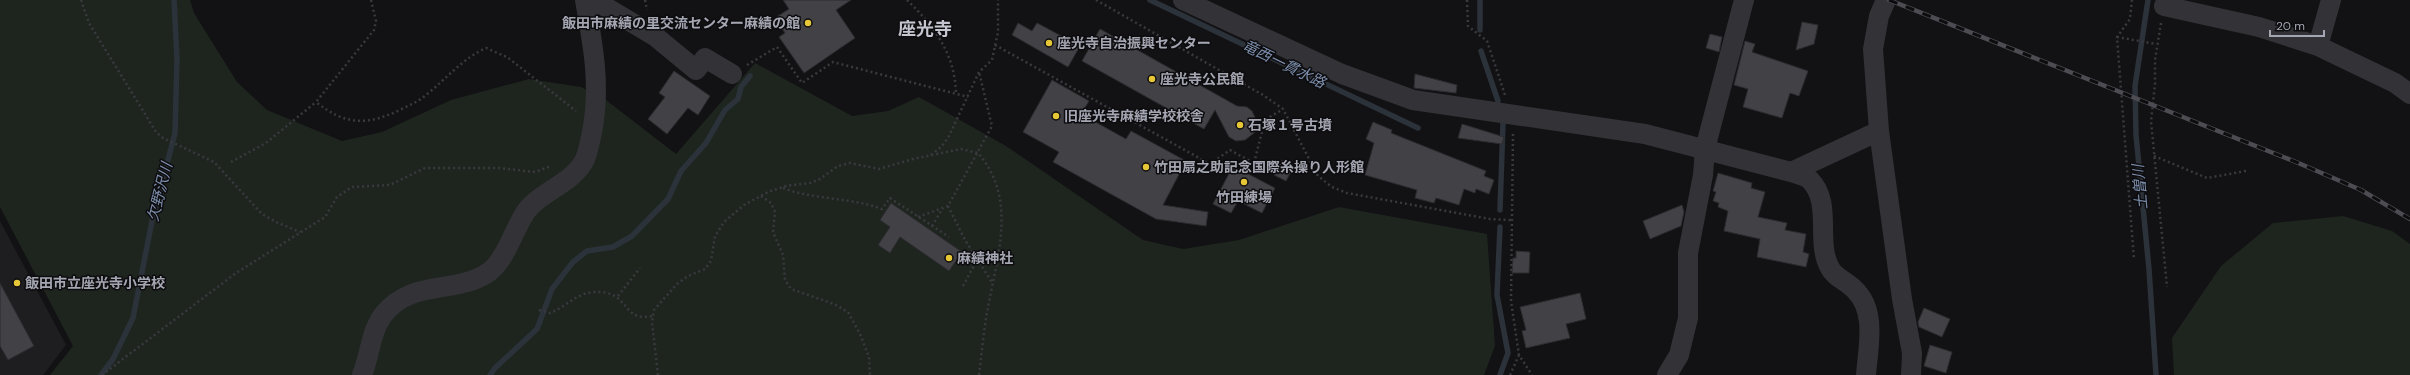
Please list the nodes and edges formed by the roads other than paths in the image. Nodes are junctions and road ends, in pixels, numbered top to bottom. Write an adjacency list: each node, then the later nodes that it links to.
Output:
1 (585, 0): 14 (street)
2 (594, 0): 9 (street)
3 (1183, 0): 12 (street)
4 (1744, 0): 12 (street)
5 (1886, 0): 11 (street)
6 (2331, 0): 8 (street)
7 (2164, 6): 8 (street)
8 (2318, 46): 10 (street)
9 (732, 74)
10 (2410, 94)
11 (1879, 131): 13 (street); 17 (street)
12 (1705, 149): 13 (street); 15 (street)
13 (1791, 172): 16 (street)
14 (362, 375)
15 (1667, 375)
16 (1866, 375)
17 (1911, 375)

